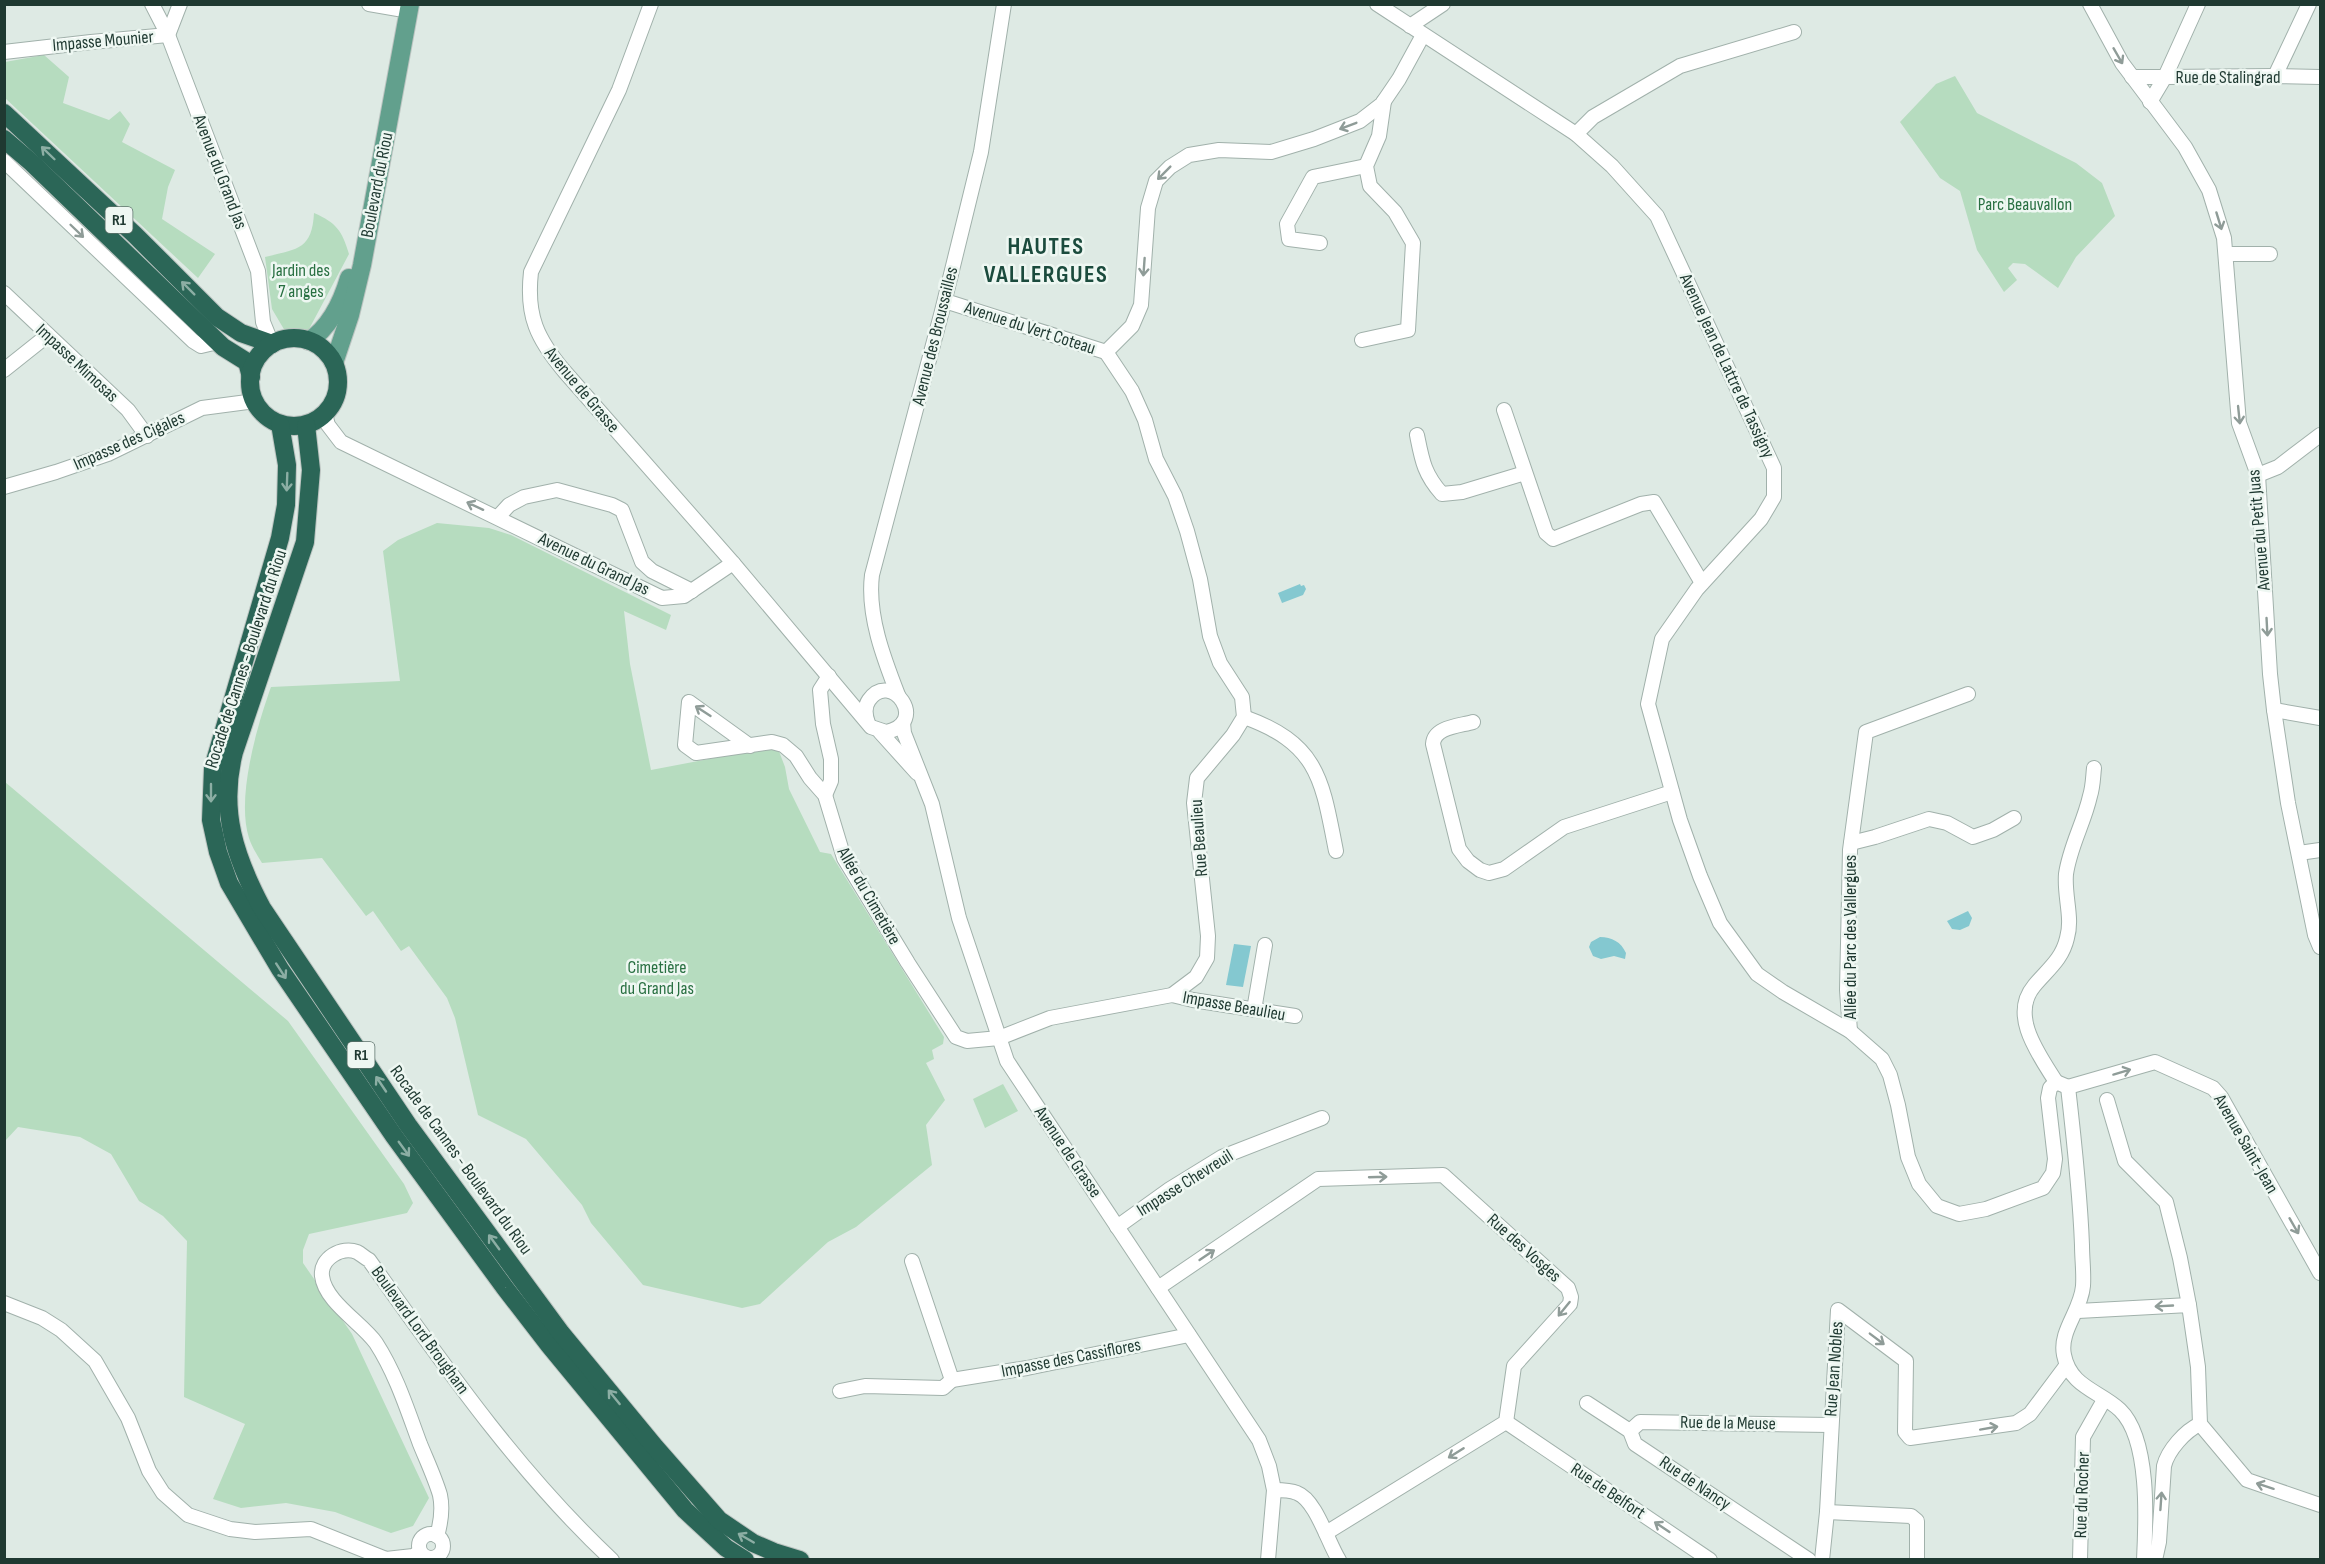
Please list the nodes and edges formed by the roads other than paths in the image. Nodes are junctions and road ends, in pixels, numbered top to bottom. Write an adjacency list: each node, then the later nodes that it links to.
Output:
1 (152, 4): 14 (street, Avenue du Grand Jas)
2 (180, 4): 14 (street, Impasse Mounier)
3 (369, 4): 11 (street)
4 (651, 4): 54 (street, Avenue de Grasse)
5 (1004, 4): 32 (street, Avenue des Broussailles)
6 (1377, 4): 12 (street, Avenue Jean de Lattre de Tassigny)
7 (1443, 4): 12 (street)
8 (2090, 4): 18 (street, Avenue du Petit Juas, one-way to 18)
9 (2198, 4): 19 (street)
10 (2309, 4): 17 (street)
11 (403, 6): 35 (main road, Boulevard du Riou); 39 (main road, Boulevard du Riou)
12 (1410, 26): 15 (street, Avenue Jean de Lattre de Tassigny)
13 (1794, 32): 24 (street)
14 (168, 35): 16 (street, Impasse Mounier); 37 (street, Avenue du Grand Jas)
15 (1423, 35): 21 (street, Avenue du Vert Coteau); 24 (street, Avenue Jean de Lattre de Tassigny)
16 (4, 52)
17 (2275, 76): 19 (street, Rue de Stalingrad); 20 (street, Rue de Stalingrad)
18 (2132, 77): 19 (street); 22 (street, Avenue du Petit Juas)
19 (2164, 77): 22 (street, Rue de Stalingrad)
20 (2320, 78)
21 (1384, 101): 27 (street); 38 (street, Avenue du Vert Coteau, one-way to 38)
22 (2150, 102): 29 (street, Avenue du Petit Juas, one-way to 29)
23 (4, 113): 37 (highway, R1, one-way to 23)
24 (1576, 134): 55 (street, Avenue Jean de Lattre de Tassigny)
25 (4, 139): 36 (highway, R1)
26 (4, 161): 36 (street, one-way to 36)
27 (1366, 166): 28 (street); 34 (street)
28 (1320, 243)
29 (2226, 254): 30 (street); 51 (street, Avenue du Petit Juas, one-way to 51)
30 (2270, 254)
31 (4, 293): 33 (street, Impasse Mimosas)
32 (945, 301): 38 (street, Avenue du Vert Coteau); 57 (street, Avenue des Broussailles)
33 (48, 335): 40 (street); 49 (street, Impasse Mimosas)
34 (1362, 340)
35 (309, 341): 37 (highway); 39 (highway)
36 (218, 342): 41 (highway, R1)
37 (272, 344): 41 (highway)
38 (1106, 352): 63 (street)
39 (334, 363): 44 (highway)
40 (4, 370)
41 (250, 377): 42 (highway)
42 (255, 401): 45 (highway); 49 (street, Impasse des Cigales)
43 (1504, 410): 50 (street)
44 (325, 414): 46 (highway); 53 (street, Avenue du Grand Jas, one-way to 44)
45 (280, 424): 46 (highway); 113 (highway, Rocade de Cannes - Boulevard du Riou / R1, one-way to 113)
46 (306, 425): 114 (highway, Rocade de Cannes - Boulevard du Riou / R1, one-way to 46)
47 (1417, 435): 50 (street)
48 (2320, 435): 51 (street)
49 (147, 436): 52 (street, Impasse des Cigales)
50 (1525, 473): 55 (street)
51 (2258, 475): 62 (street, Avenue du Petit Juas, one-way to 62)
52 (4, 487)
53 (498, 516): 56 (street, Avenue du Grand Jas); 56 (street, Avenue du Grand Jas)
54 (733, 563): 56 (street, Avenue du Grand Jas); 58 (street, Avenue de Grasse)
55 (1702, 583): 71 (street, Avenue Jean de Lattre de Tassigny)
56 (692, 591)
57 (886, 665): 60 (street, Avenue des Broussailles); 61 (street, Avenue des Broussailles)
58 (833, 682): 61 (street, Avenue de Grasse); 67 (street, Avenue de Grasse); 72 (street)
59 (1968, 693): 74 (street, Allée du Parc des Vallergues)
60 (898, 695): 61 (street); 66 (street)
61 (874, 696): 67 (street)
62 (2274, 710): 64 (street); 77 (street, Avenue du Petit Juas)
63 (1244, 717): 76 (street); 80 (street, Rue Beaulieu)
64 (2320, 717)
65 (1473, 722): 71 (street)
66 (903, 723): 67 (street); 70 (street)
67 (874, 727): 70 (street, Avenue de Grasse)
68 (750, 746): 68 (street, Allée du Cimetière, one-way to 68); 72 (street, Allée du Cimetière)
69 (2094, 768): 85 (street)
70 (922, 778): 84 (street, Avenue de Grasse)
71 (1672, 792): 83 (street, Avenue Jean de Lattre de Tassigny)
72 (825, 795): 84 (street, Allée du Cimetière)
73 (2014, 818): 74 (street, Allée du Parc des Vallergues)
74 (1851, 843): 83 (street, Allée du Parc des Vallergues)
75 (2320, 850): 77 (street)
76 (1336, 851)
77 (2299, 853): 79 (street, Avenue du Petit Juas)
78 (1265, 945): 81 (street)
79 (2320, 947)
80 (1172, 995): 81 (street, Impasse Beaulieu); 84 (street, Rue Beaulieu)
81 (1254, 1010): 82 (street, Impasse Beaulieu)
82 (1295, 1017)
83 (1850, 1031): 85 (street, Avenue Jean de Lattre de Tassigny)
84 (999, 1038): 88 (street, Avenue de Grasse)
85 (2062, 1084): 90 (street, Avenue Saint-Jean, one-way to 90); 94 (street)
86 (2107, 1100): 93 (street)
87 (1322, 1118): 88 (street, Impasse Chevreuil)
88 (1118, 1227): 91 (street, Avenue de Grasse)
89 (912, 1261): 97 (street)
90 (2320, 1273)
91 (1158, 1288): 95 (street, Avenue de Grasse); 101 (street, Rue des Vosges, one-way to 101)
92 (4, 1303): 110 (street)
93 (2189, 1305): 94 (street, one-way to 94); 102 (street)
94 (2078, 1311): 96 (street)
95 (1189, 1335): 97 (street, Impasse des Cassiflores); 105 (street, Avenue de Grasse)
96 (2066, 1366): 99 (street); 103 (street, Rue Jean Nobles, one-way to 96)
97 (952, 1380): 98 (street, Impasse des Cassiflores)
98 (840, 1391)
99 (2104, 1400): 121 (street, Rue du Rocher); 122 (street)
100 (1587, 1403): 104 (street, Rue de Nancy)
101 (1506, 1422): 108 (street, one-way to 108); 117 (street, Rue de Belfort, one-way to 101)
102 (2200, 1424): 106 (street, one-way to 102); 123 (street, one-way to 102)
103 (1830, 1425): 104 (street, Rue de la Meuse); 107 (street, Rue Jean Nobles)
104 (1630, 1431): 118 (street, Rue de Nancy)
105 (1274, 1490): 108 (street); 115 (street, Avenue de Grasse)
106 (2320, 1505)
107 (1827, 1512): 119 (street, Rue Jean Nobles); 120 (street)
108 (1326, 1533): 116 (street)
109 (437, 1536): 110 (street); 111 (street, Boulevard Lord Brougham); 112 (street, Boulevard Lord Brougham)
110 (420, 1552): 111 (street, Boulevard Lord Brougham)
111 (445, 1556)
112 (612, 1560)
113 (745, 1560)
114 (800, 1560)
115 (1268, 1560)
116 (1339, 1560)
117 (1710, 1560)
118 (1809, 1560)
119 (1822, 1560)
120 (1917, 1560)
121 (2080, 1560)
122 (2144, 1560)
123 (2155, 1560)

